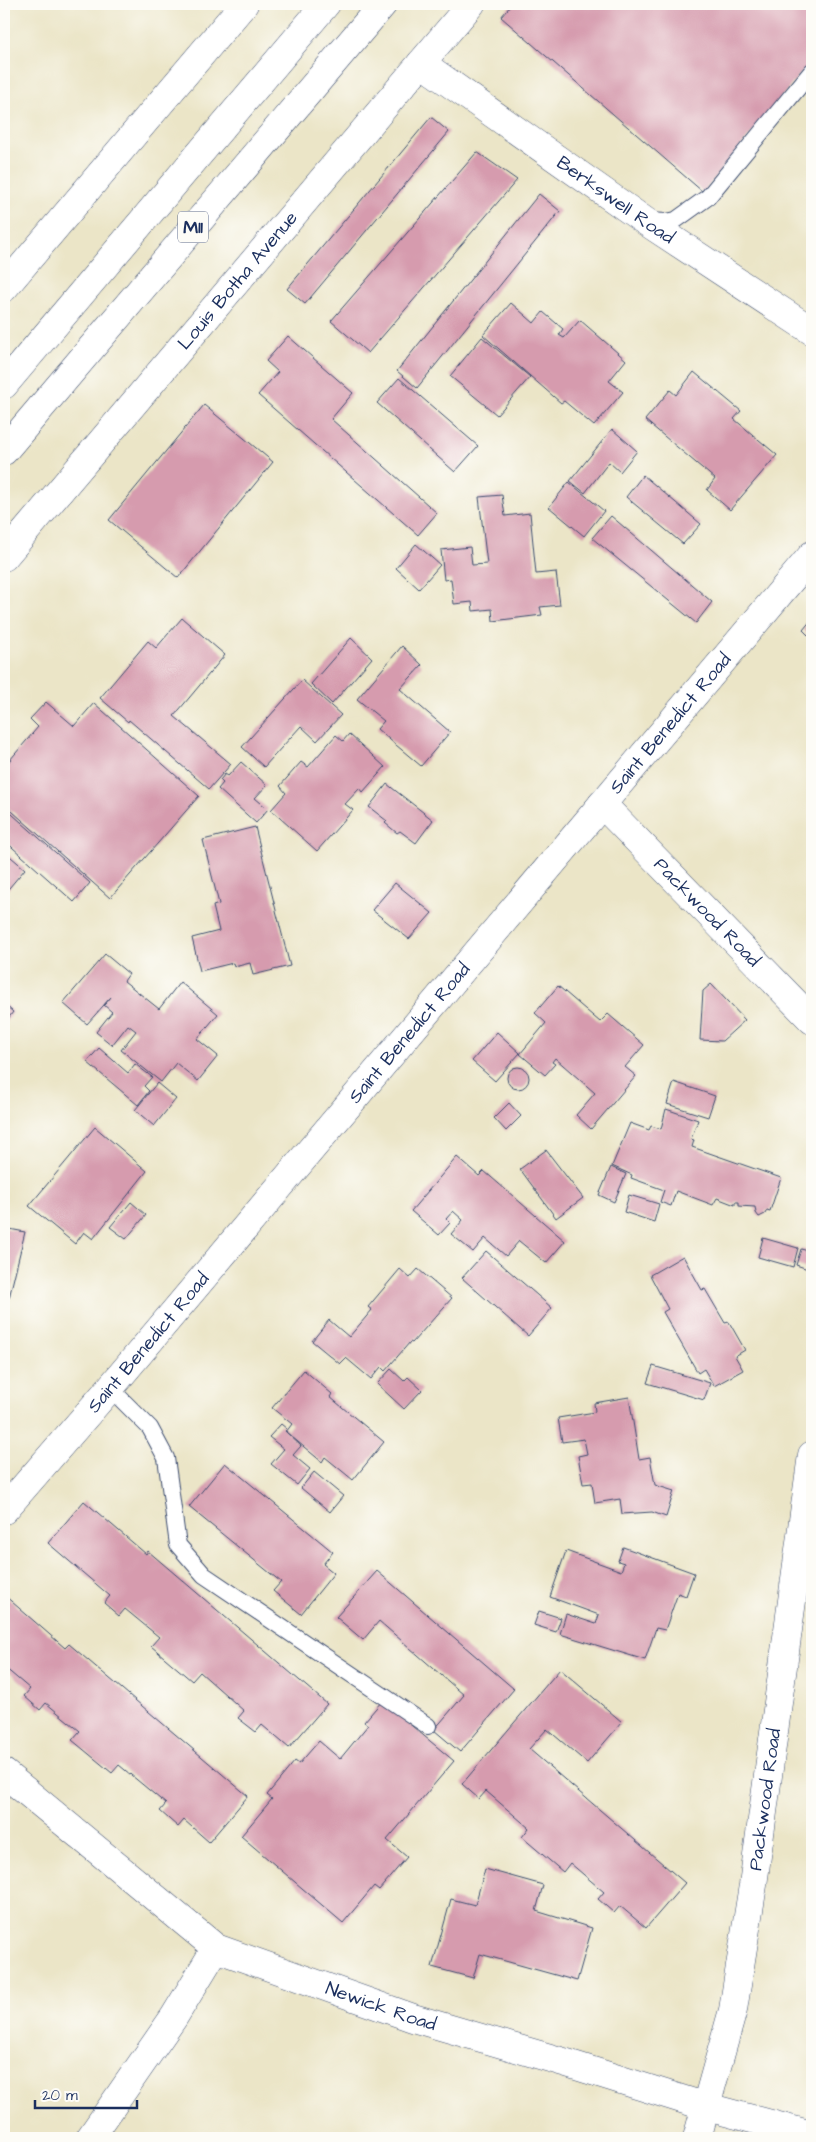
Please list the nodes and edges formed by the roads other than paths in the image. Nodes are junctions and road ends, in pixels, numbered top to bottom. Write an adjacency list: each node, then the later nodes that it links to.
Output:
1 (244, 4): 8 (street)
2 (326, 4): 10 (street, M11)
3 (384, 4): 11 (street, M11)
4 (471, 4): 5 (street, Louis Botha Avenue)
5 (421, 63): 7 (street, Berkswell Road); 13 (street, Louis Botha Avenue)
6 (812, 71): 7 (lane)
7 (645, 221): 9 (street, Berkswell Road)
8 (4, 288)
9 (812, 331)
10 (4, 385)
11 (4, 451)
12 (812, 555): 14 (street, Saint Benedict Road)
13 (4, 557)
14 (602, 804): 15 (street, Packwood Road); 16 (street, Saint Benedict Road)
15 (812, 1020)
16 (110, 1388): 18 (street, Saint Benedict Road); 19 (lane)
17 (812, 1455): 22 (street, Packwood Road)
18 (4, 1510)
19 (428, 1726)
20 (4, 1773): 21 (street, Newick Road)
21 (216, 1948): 22 (street, Newick Road); 24 (street)
22 (707, 2107): 23 (street, Newick Road); 25 (street, Packwood Road)
23 (812, 2135)
24 (90, 2138)
25 (697, 2138)

